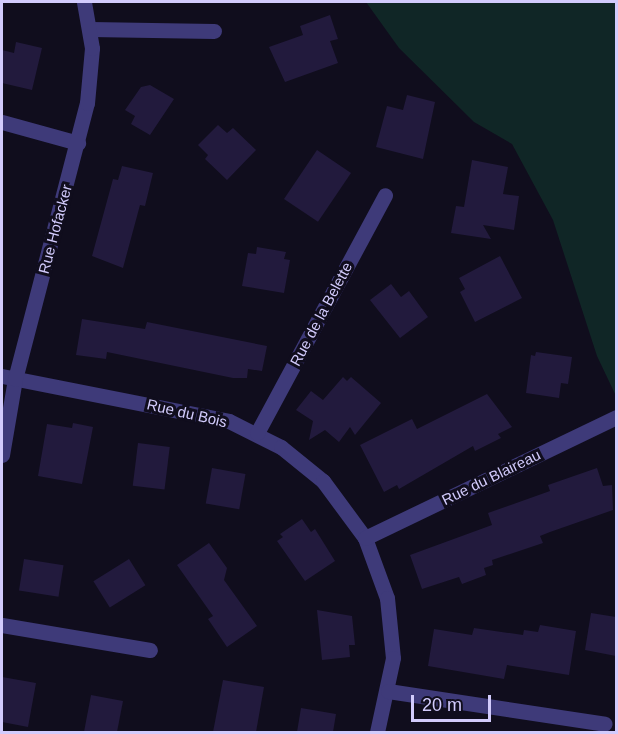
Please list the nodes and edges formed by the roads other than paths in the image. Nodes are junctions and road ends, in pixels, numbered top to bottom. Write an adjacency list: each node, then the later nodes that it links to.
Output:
1 (84, 2): 2 (street, Rue Hofacker)
2 (90, 29): 3 (street); 5 (street, Rue Hofacker)
3 (214, 31)
4 (2, 122): 5 (street)
5 (78, 143): 7 (street, Rue Hofacker)
6 (385, 195): 9 (street, Rue de la Belette)
7 (8, 378): 9 (street, Rue du Bois); 10 (street, Rue Hofacker)
8 (616, 417): 11 (street, Rue du Blaireau)
9 (257, 433): 11 (street, Rue du Bois)
10 (2, 455)
11 (365, 538): 14 (street, Rue du Bois)
12 (2, 625): 13 (street)
13 (150, 650)
14 (388, 691): 15 (street); 16 (street, Rue du Bois)
15 (605, 724)
16 (377, 732)

